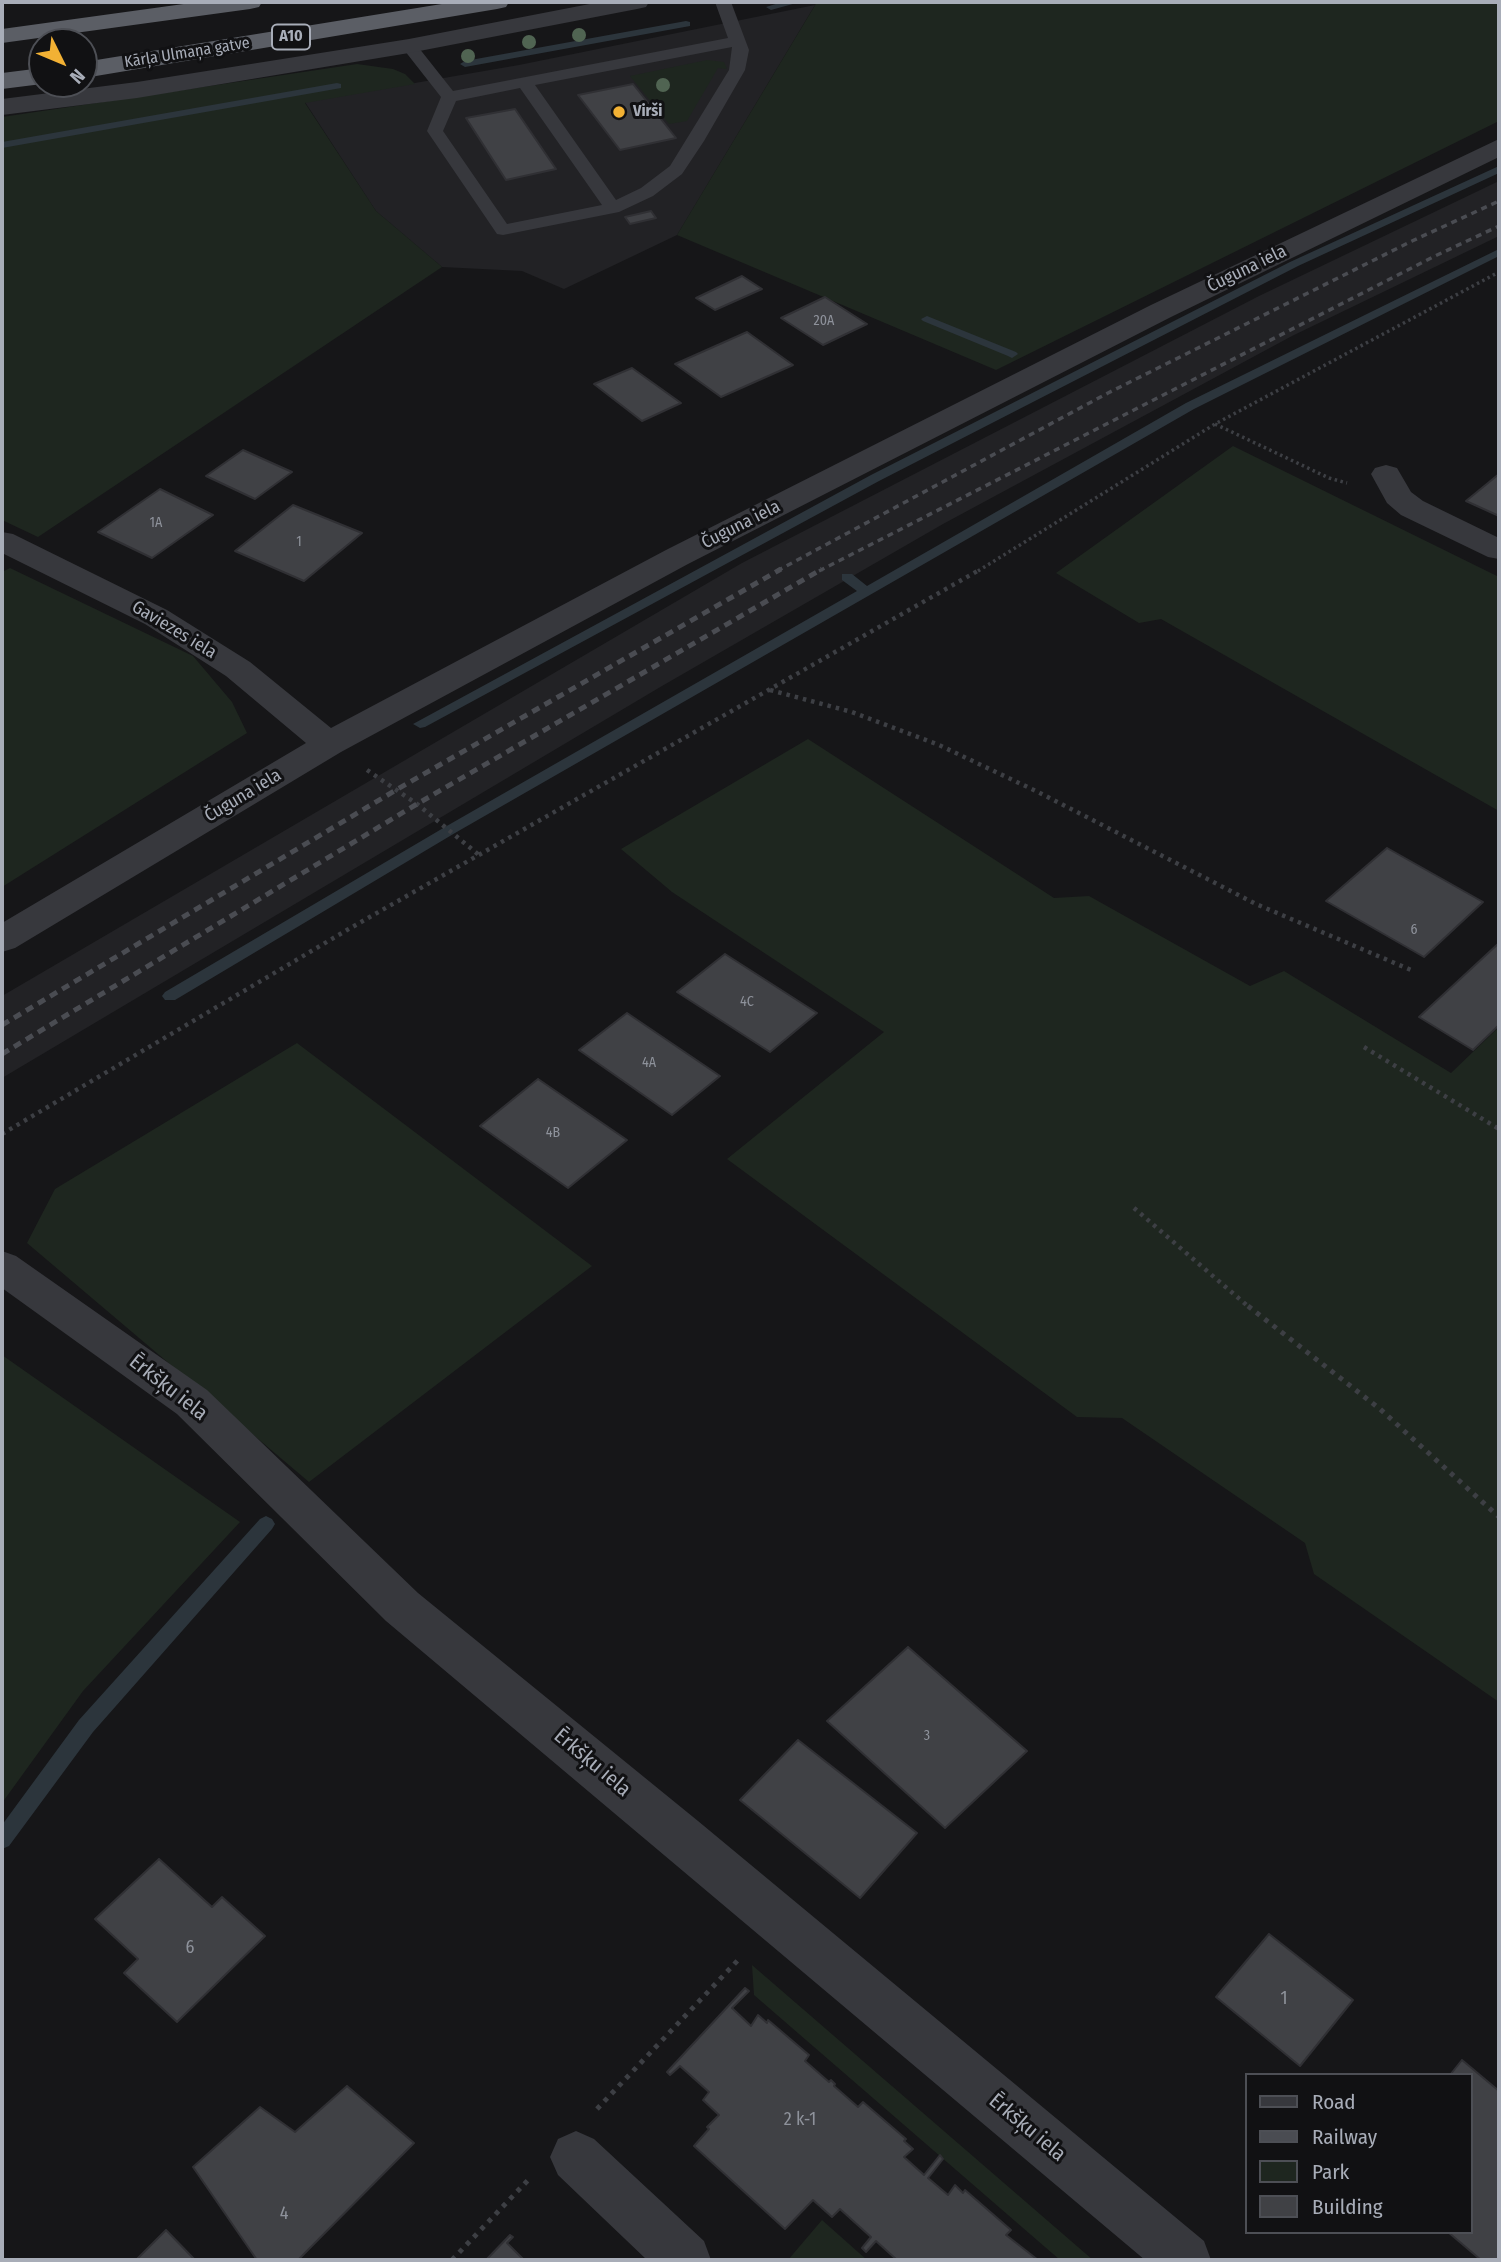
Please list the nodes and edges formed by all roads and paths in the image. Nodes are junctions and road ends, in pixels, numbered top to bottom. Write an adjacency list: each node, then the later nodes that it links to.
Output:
1 (250, 2): 5 (highway)
2 (497, 2): 8 (highway, Kārļa Ulmaņa gatve / A10)
3 (637, 2): 7 (street)
4 (723, 2): 6 (lane)
5 (2, 36)
6 (737, 41): 11 (lane); 15 (lane)
7 (409, 46): 12 (lane); 13 (street)
8 (98, 68)
9 (28, 78): 10 (highway)
10 (2, 82)
11 (526, 83): 12 (lane); 15 (lane)
12 (449, 97): 15 (lane)
13 (2, 107)
14 (1499, 147): 23 (street, Čuguna iela)
15 (613, 208)
16 (1499, 272): 17 (path)
17 (1215, 425): 19 (path); 22 (path)
18 (1386, 474): 21 (street)
19 (1329, 478)
20 (2, 541): 23 (street, Gaviezes iela)
21 (1499, 550)
22 (769, 690): 24 (path); 26 (path)
23 (329, 744): 24 (path); 25 (street, Čuguna iela)
24 (478, 855): 29 (path)
25 (2, 939)
26 (1411, 970)
27 (1364, 1047): 28 (path)
28 (1499, 1129)
29 (2, 1134)
30 (1135, 1208): 32 (path)
31 (2, 1267): 37 (street, Ērkšķu iela)
32 (1499, 1517)
33 (746, 1952): 34 (path)
34 (567, 2149): 35 (path); 36 (street)
35 (452, 2260)
36 (685, 2260)
37 (1185, 2260)

